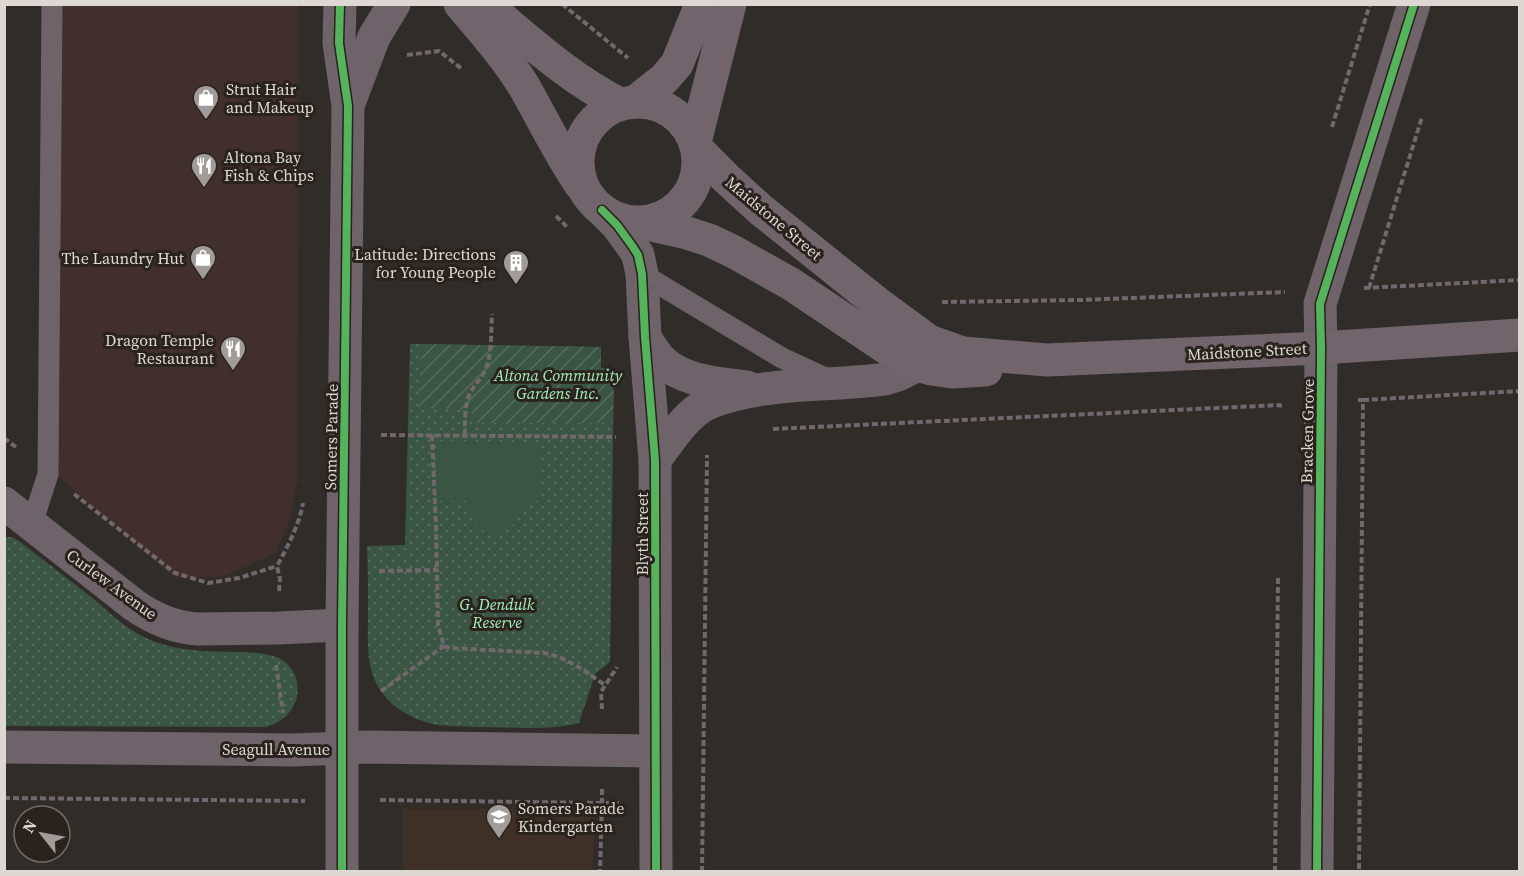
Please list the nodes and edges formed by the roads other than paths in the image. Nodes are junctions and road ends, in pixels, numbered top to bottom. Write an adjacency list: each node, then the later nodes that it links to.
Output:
1 (52, 4): 24 (lane)
2 (340, 4): 10 (street, Somers Parade)
3 (394, 4): 10 (street, Somers Parade)
4 (460, 4): 12 (main road)
5 (484, 4): 9 (main road)
6 (701, 4): 9 (main road)
7 (730, 4): 11 (main road)
8 (1414, 4): 17 (street, Bracken Grove)
9 (627, 103): 11 (main road); 12 (main road)
10 (348, 106): 25 (street, Somers Parade)
11 (696, 146): 13 (main road); 18 (main road, Maidstone Street)
12 (595, 203): 13 (main road); 14 (street, Blyth Street)
13 (642, 223): 19 (main road, Maidstone Street)
14 (642, 274): 16 (street, Blyth Street); 20 (lane)
15 (1520, 335): 17 (main road, Maidstone Street)
16 (645, 337): 21 (street); 22 (street, Blyth Street)
17 (1321, 348): 18 (main road, Maidstone Street); 31 (street, Bracken Grove)
18 (1047, 360): 19 (main road, Maidstone Street)
19 (918, 365): 20 (street)
20 (836, 383): 21 (street)
21 (758, 389): 22 (street)
22 (655, 460): 28 (street, Blyth Street)
23 (4, 503): 24 (street, Curlew Avenue)
24 (32, 524): 25 (street, Curlew Avenue)
25 (342, 625): 27 (street, Somers Parade)
26 (4, 747): 27 (street, Seagull Avenue)
27 (342, 748): 28 (street, Seagull Avenue); 29 (street, Somers Parade)
28 (655, 751): 30 (street, Blyth Street)
29 (342, 872)
30 (656, 872)
31 (1317, 872)

